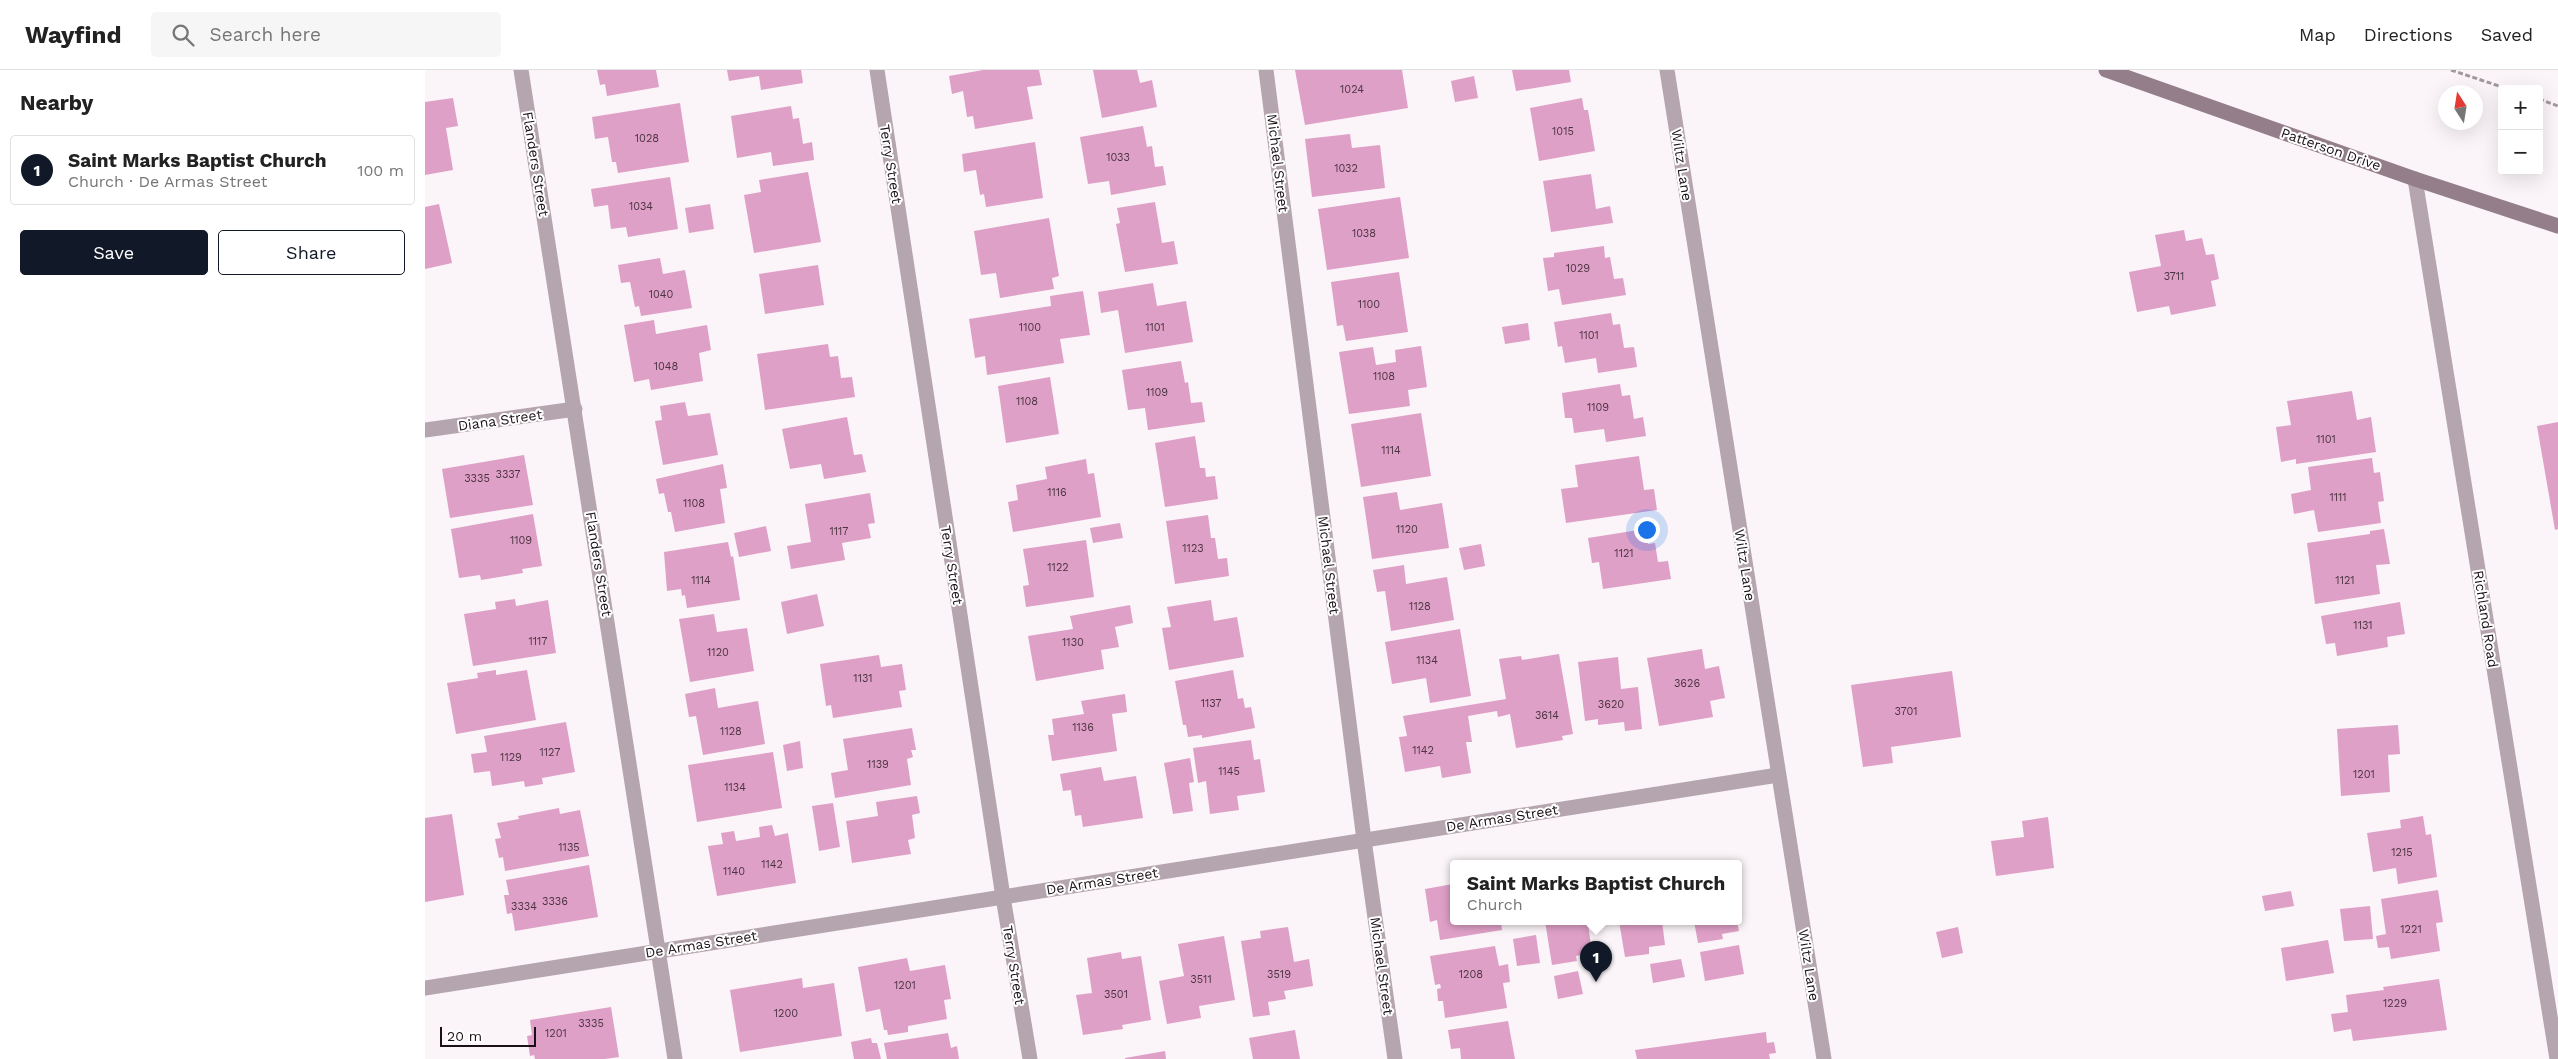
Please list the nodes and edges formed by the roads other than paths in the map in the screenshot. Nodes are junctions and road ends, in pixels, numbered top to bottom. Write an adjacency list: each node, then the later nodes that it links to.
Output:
1 (521, 70): 8 (street, Flanders Street)
2 (877, 70): 12 (street, Terry Street)
3 (1266, 70): 11 (street, Michael Street)
4 (1667, 70): 10 (street, Wiltz Lane)
5 (2106, 70): 6 (street, Patterson Drive)
6 (2415, 178): 7 (street, Patterson Drive); 19 (street, Richland Road)
7 (2558, 226)
8 (575, 409): 9 (street, Diana Street); 13 (street, Flanders Street)
9 (425, 430)
10 (1778, 774): 11 (street, De Armas Street); 18 (street, Wiltz Lane)
11 (1364, 840): 12 (street, De Armas Street); 17 (street, Michael Street)
12 (1003, 897): 13 (street, De Armas Street); 16 (street, Terry Street)
13 (658, 951): 14 (street, De Armas Street); 15 (street, Flanders Street)
14 (425, 988)
15 (675, 1059)
16 (1030, 1059)
17 (1395, 1059)
18 (1824, 1059)
19 (2557, 1059)

